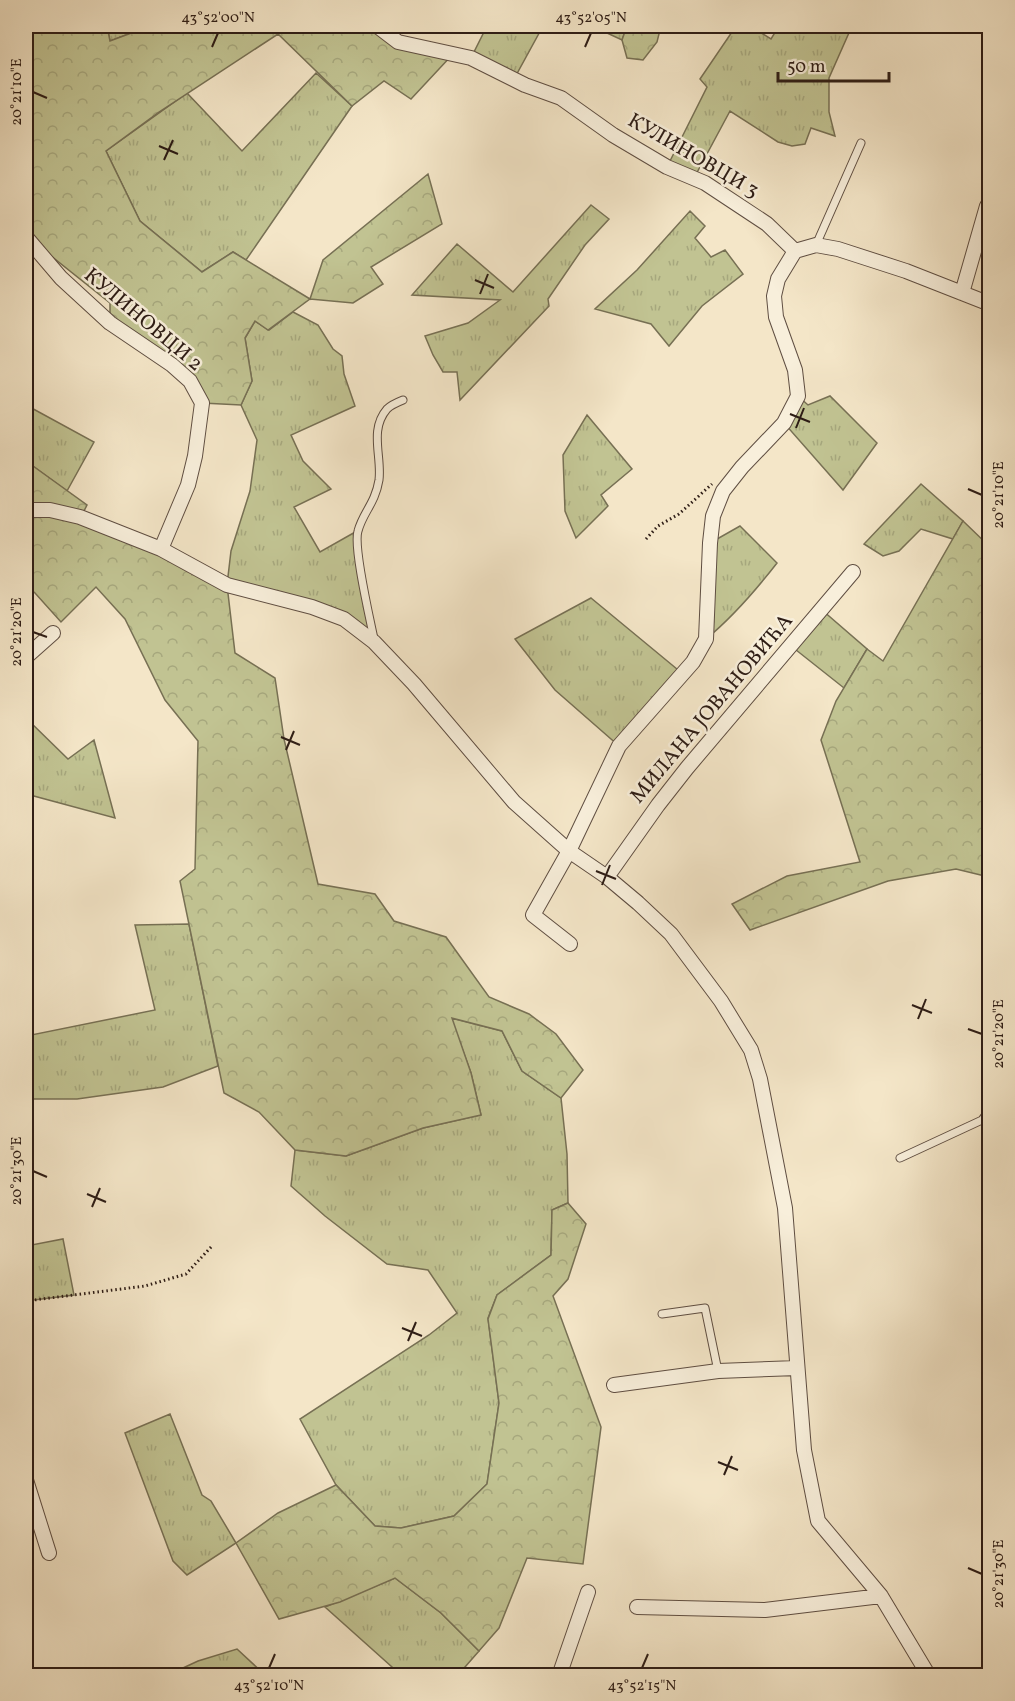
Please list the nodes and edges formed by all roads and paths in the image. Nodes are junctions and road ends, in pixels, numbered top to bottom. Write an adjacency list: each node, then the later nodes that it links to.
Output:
1 (377, 26): 6 (street, КУЛИНОВЦИ 3)
2 (861, 143): 5 (lane)
3 (987, 206): 7 (street)
4 (26, 237): 13 (street, КУЛИНОВЦИ 2)
5 (816, 245): 6 (street); 7 (street)
6 (795, 252): 18 (street, МИЛАНА ЈОВАНОВИЋА)
7 (962, 293): 8 (street)
8 (990, 304)
9 (403, 400): 16 (lane)
10 (716, 481): 12 (path)
11 (26, 510): 13 (street)
12 (646, 539)
13 (161, 549): 16 (street)
14 (853, 572): 19 (street, МИЛАНА ЈОВАНОВИЋА)
15 (53, 633): 17 (street)
16 (374, 642): 18 (street)
17 (26, 657)
18 (569, 851): 19 (street); 20 (street, МИЛАНА ЈОВАНОВИЋА)
19 (606, 877): 26 (street)
20 (570, 944)
21 (990, 1109): 22 (lane)
22 (900, 1158)
23 (212, 1246): 24 (path)
24 (26, 1301)
25 (662, 1314): 27 (lane)
26 (797, 1368): 27 (street); 32 (street)
27 (718, 1371): 28 (street)
28 (614, 1385)
29 (26, 1480): 30 (street)
30 (50, 1553)
31 (588, 1592): 34 (street)
32 (881, 1596): 33 (street); 35 (street)
33 (637, 1607)
34 (559, 1676)
35 (929, 1676)

